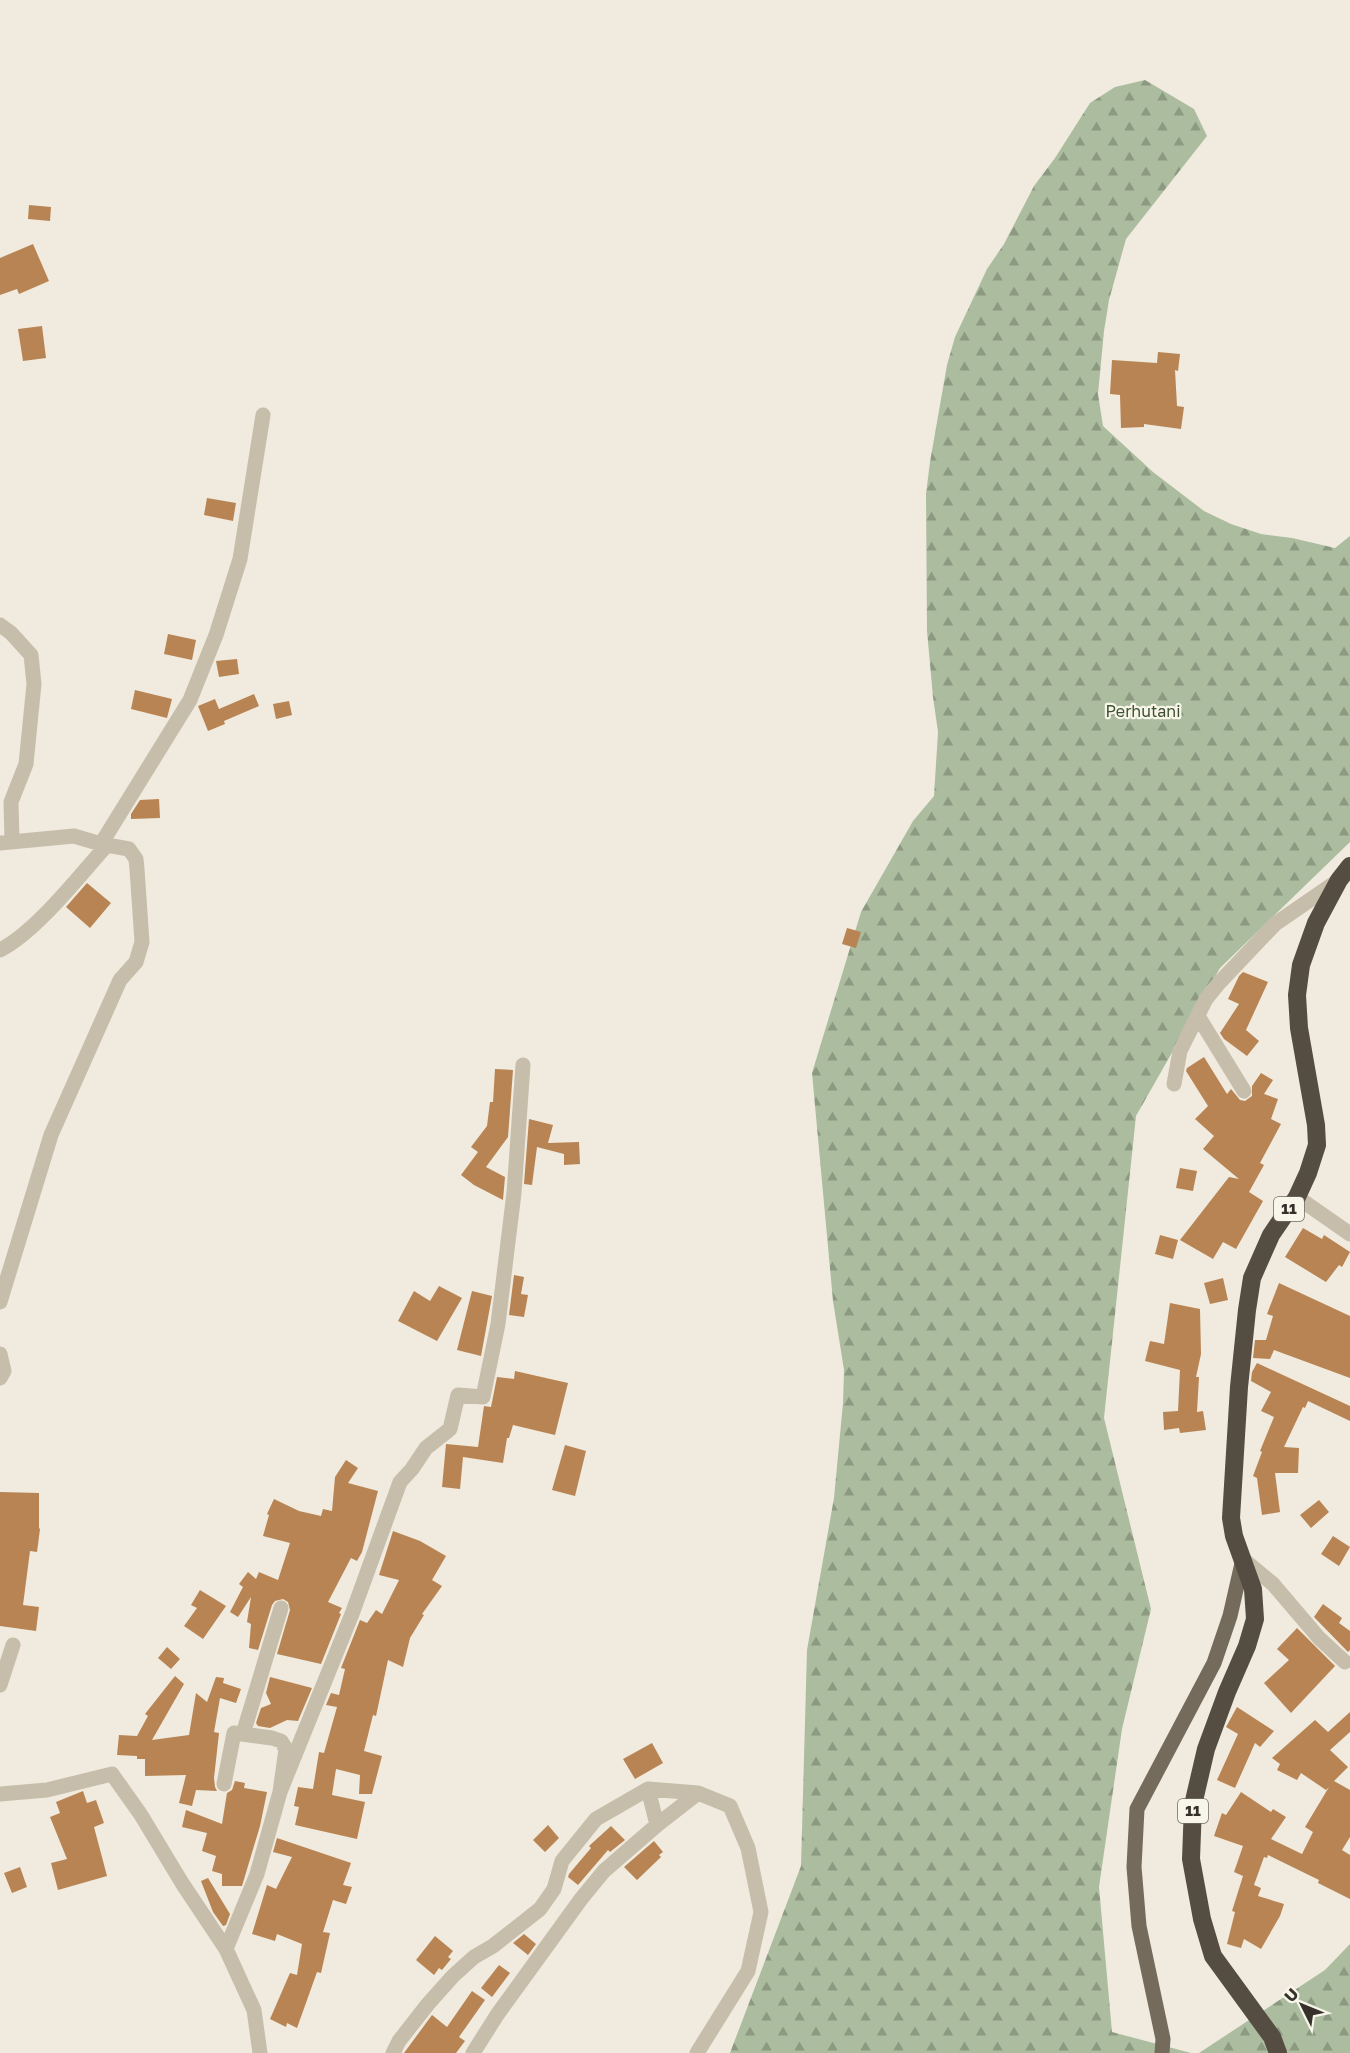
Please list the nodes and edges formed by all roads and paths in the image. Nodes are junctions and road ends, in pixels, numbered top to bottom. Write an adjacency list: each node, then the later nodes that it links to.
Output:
1 (263, 415): 4 (street)
2 (0, 625): 3 (street)
3 (6, 842): 4 (street)
4 (104, 845): 6 (street); 13 (street)
5 (1344, 873): 7 (street); 11 (highway, 11)
6 (0, 950)
7 (1198, 1016): 9 (street); 10 (street)
8 (523, 1065): 24 (street)
9 (1174, 1084)
10 (1244, 1091)
11 (1297, 1197): 12 (street); 16 (highway, 11)
12 (1347, 1231)
13 (0, 1302)
14 (0, 1354): 15 (street)
15 (0, 1378)
16 (1243, 1559): 19 (street); 33 (main road); 34 (highway, 11)
17 (281, 1608): 21 (street)
18 (13, 1645): 20 (street)
19 (1346, 1662)
20 (1, 1679)
21 (243, 1734): 22 (street); 24 (street)
22 (224, 1784)
23 (648, 1789): 25 (street); 27 (street); 30 (street)
24 (280, 1792): 28 (street)
25 (698, 1793): 27 (street); 32 (street)
26 (0, 1794): 28 (street)
27 (657, 1826): 31 (street)
28 (226, 1949): 29 (street)
29 (260, 2053)
30 (393, 2053)
31 (473, 2053)
32 (697, 2053)
33 (1162, 2053)
34 (1278, 2053)

